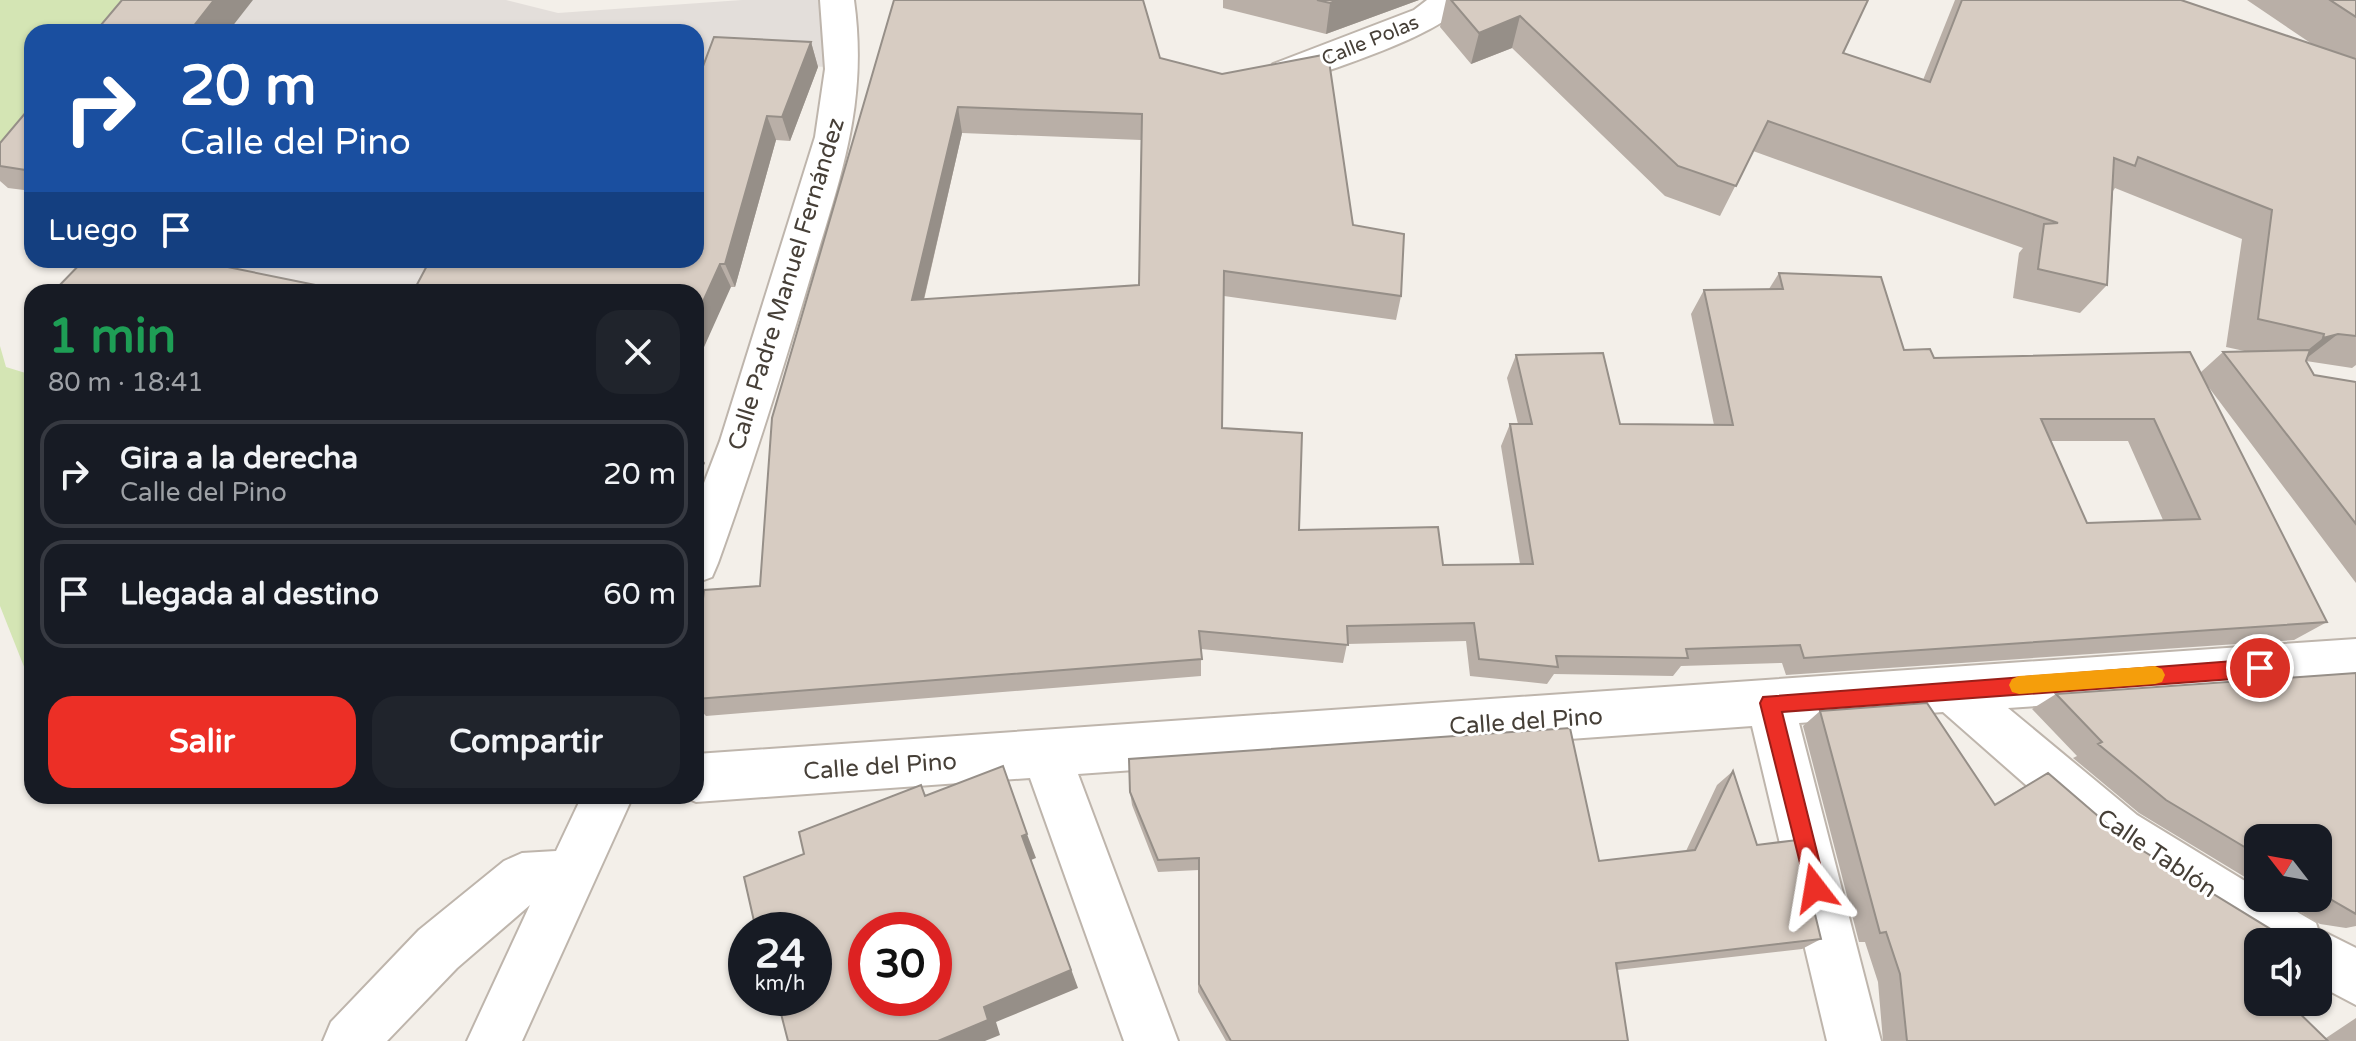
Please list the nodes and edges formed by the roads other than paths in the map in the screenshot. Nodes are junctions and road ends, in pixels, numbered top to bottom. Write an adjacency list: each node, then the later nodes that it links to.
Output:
1 (837, 0): 4 (street, Calle Padre Manuel Fernández)
2 (1450, 0): 3 (street, Calle Polas)
3 (1285, 73)
4 (704, 541)
5 (2356, 661): 6 (street, Calle del Pino)
6 (1952, 690): 7 (street, Calle del Pino); 12 (street, Calle Tablón)
7 (1770, 703): 8 (street, Calle del Pino); 20 (street)
8 (1046, 754): 9 (street, Calle del Pino); 15 (street)
9 (704, 777)
10 (604, 804): 11 (street)
11 (568, 876): 16 (street); 17 (street)
12 (2274, 928)
13 (2332, 963): 14 (street)
14 (2356, 978)
15 (1129, 979): 18 (street); 19 (street)
16 (350, 1041)
17 (494, 1041)
18 (1127, 1041)
19 (1151, 1041)
20 (1854, 1041)

